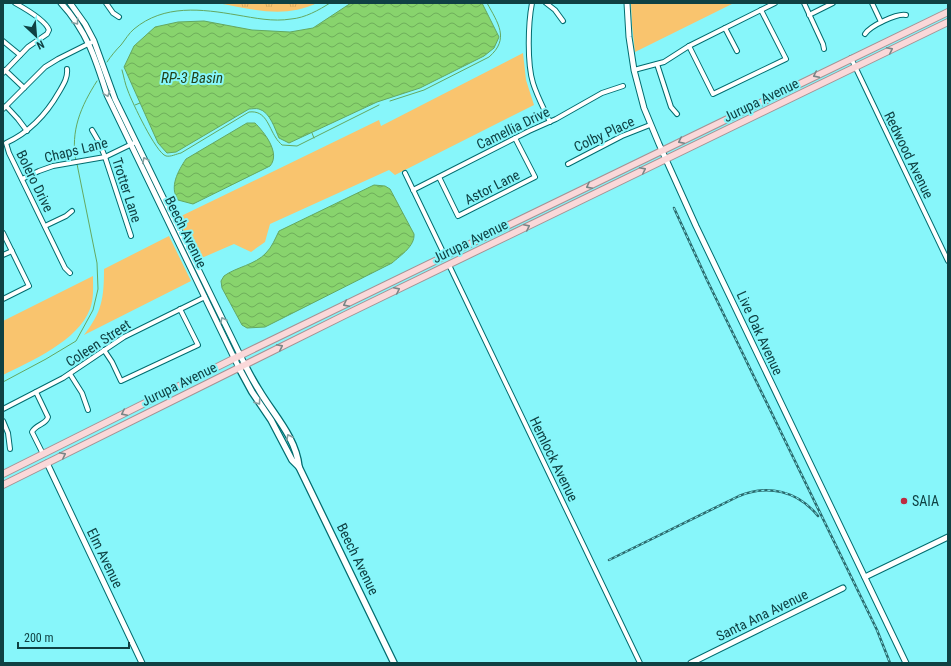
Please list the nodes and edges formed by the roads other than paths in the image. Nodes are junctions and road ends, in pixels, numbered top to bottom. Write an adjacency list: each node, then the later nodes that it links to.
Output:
1 (15, 3): 27 (street)
2 (61, 3): 23 (street, Beech Avenue, one-way to 23)
3 (70, 3): 23 (street, Beech Avenue)
4 (106, 3): 16 (street)
5 (532, 3): 38 (street)
6 (546, 3): 17 (street)
7 (627, 3): 32 (street, Live Oak Avenue)
8 (775, 3): 12 (street)
9 (804, 3): 14 (street)
10 (833, 3): 14 (street)
11 (872, 3): 18 (street)
12 (761, 10): 20 (street); 24 (street)
13 (948, 12): 28 (main road, Jurupa Avenue)
14 (809, 15): 25 (street)
15 (906, 15): 18 (street)
16 (119, 17)
17 (563, 21)
18 (881, 22): 21 (street)
19 (948, 22): 30 (main road, Jurupa Avenue, one-way to 19)
20 (725, 28): 24 (street); 26 (street)
21 (865, 34)
22 (3, 41): 27 (street)
23 (92, 42): 35 (street); 43 (street, Beech Avenue)
24 (689, 46): 29 (street)
25 (824, 49)
26 (737, 51)
27 (20, 55): 33 (street)
28 (851, 58): 30 (street, Redwood Avenue); 44 (main road, Jurupa Avenue, one-way to 44)
29 (657, 64): 32 (street); 37 (street)
30 (855, 67): 46 (main road, Jurupa Avenue); 59 (street, Redwood Avenue)
31 (67, 70): 41 (street, Bolero Drive)
32 (634, 70): 39 (street, Live Oak Avenue)
33 (4, 72): 35 (street)
34 (623, 86): 38 (street, Camellia Drive)
35 (24, 88): 36 (street)
36 (5, 107): 41 (street)
37 (677, 114)
38 (550, 122): 42 (street, Camellia Drive)
39 (650, 125): 44 (street, Live Oak Avenue); 47 (street, Colby Place)
40 (92, 130): 45 (street, Trotter Lane)
41 (27, 131): 50 (street, Bolero Drive)
42 (515, 138): 49 (street, Camellia Drive); 49 (street, Astor Lane)
43 (133, 144): 45 (street, Chaps Lane); 62 (street, Beech Avenue); 66 (street, Beech Avenue, one-way to 43)
44 (662, 150): 46 (street, Live Oak Avenue); 58 (main road, Jurupa Avenue, one-way to 58)
45 (105, 156): 50 (street, Chaps Lane); 55 (street, Trotter Lane)
46 (666, 159): 60 (main road, Jurupa Avenue, one-way to 46); 81 (street, Live Oak Avenue)
47 (568, 164)
48 (405, 173): 51 (street)
49 (438, 177): 51 (street, Camellia Drive)
50 (22, 179): 53 (street, Bolero Drive)
51 (413, 190): 58 (street)
52 (72, 211): 53 (street)
53 (45, 226): 61 (street, Bolero Drive)
54 (3, 233): 56 (street)
55 (131, 236)
56 (12, 251): 57 (street); 63 (street)
57 (3, 255)
58 (445, 256): 66 (main road, Jurupa Avenue, one-way to 66)
59 (948, 261)
60 (448, 264): 67 (main road, Jurupa Avenue, one-way to 60); 85 (street, Hemlock Avenue)
61 (70, 272)
62 (205, 297): 64 (street, Coleen Street); 66 (street, Beech Avenue)
63 (3, 299)
64 (180, 309): 65 (street, Coleen Street); 65 (street)
65 (104, 350): 69 (street, Coleen Street)
66 (238, 357): 67 (street, Beech Avenue); 68 (street, Beech Avenue); 75 (main road, Jurupa Avenue, one-way to 75)
67 (245, 364): 68 (main road, Jurupa Avenue); 77 (main road, Beech Avenue, one-way to 67)
68 (239, 368): 76 (main road, Jurupa Avenue, one-way to 68); 77 (main road, Beech Avenue, one-way to 77)
69 (70, 374): 70 (street, Coleen Street); 72 (street)
70 (36, 392): 71 (street, Coleen Street); 75 (street)
71 (3, 409)
72 (88, 410)
73 (3, 421): 74 (street)
74 (10, 449)
75 (43, 454): 78 (main road, Jurupa Avenue)
76 (47, 464): 79 (main road, Jurupa Avenue); 83 (street, Elm Avenue)
77 (299, 467): 84 (main road, Beech Avenue)
78 (3, 474)
79 (3, 485)
80 (948, 537): 81 (street)
81 (865, 577): 87 (street, Live Oak Avenue)
82 (843, 588): 86 (street, Santa Ana Avenue)
83 (142, 663)
84 (394, 663)
85 (640, 663)
86 (691, 663)
87 (906, 663)

